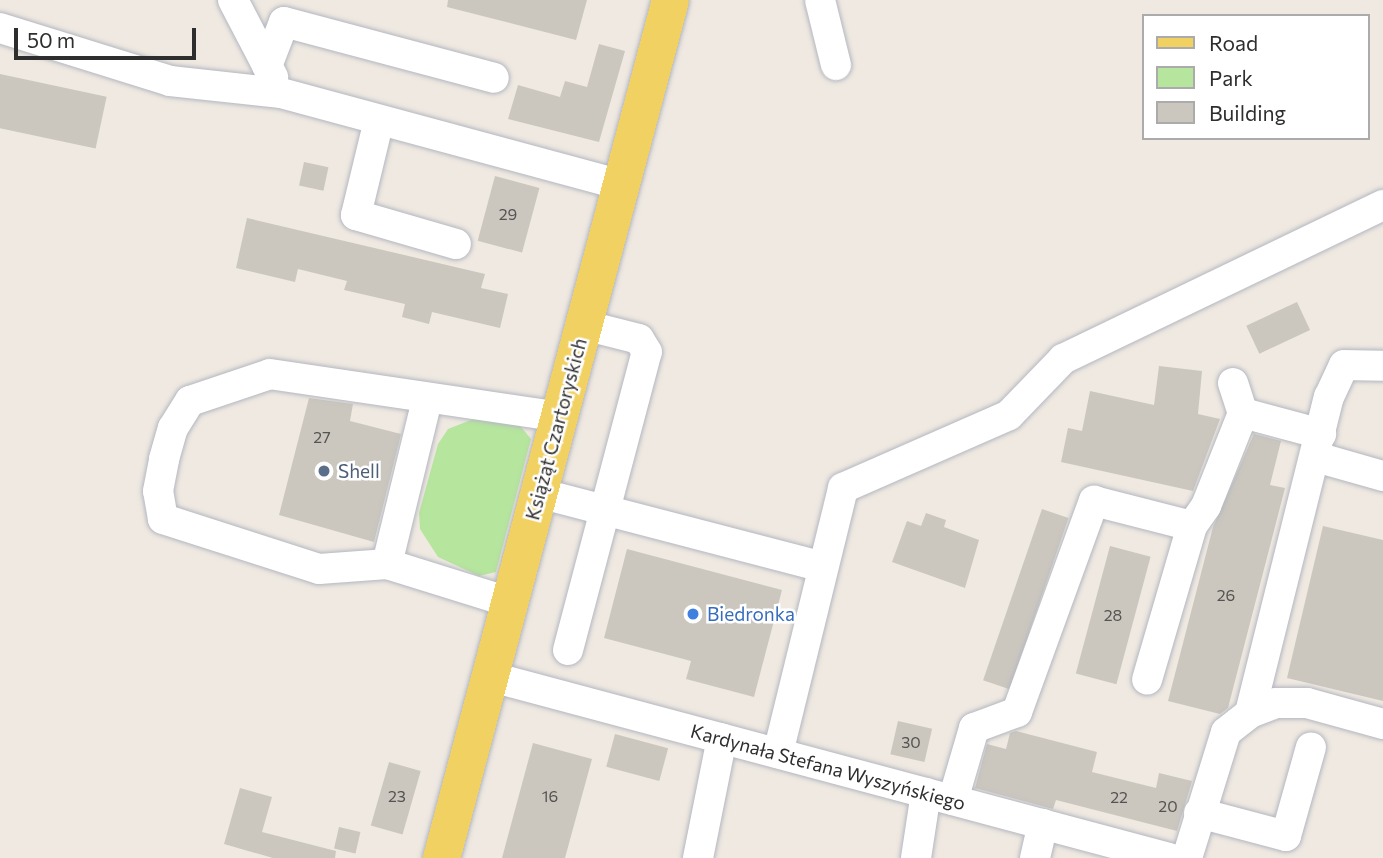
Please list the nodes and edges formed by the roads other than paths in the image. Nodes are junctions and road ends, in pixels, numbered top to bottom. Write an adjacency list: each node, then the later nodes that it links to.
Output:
1 (670, 0): 10 (main road, Książąt Czartoryskich)
2 (820, 0): 6 (street)
3 (238, 3): 5 (street)
4 (0, 28): 8 (street)
5 (267, 65): 7 (street); 8 (street)
6 (836, 65)
7 (494, 78)
8 (281, 93): 9 (street)
9 (379, 120): 10 (street); 12 (street)
10 (621, 185): 13 (main road, Książąt Czartoryskich)
11 (1383, 205): 25 (street)
12 (456, 244)
13 (584, 325): 18 (main road, Książąt Czartoryskich); 22 (street)
14 (1383, 366): 19 (street)
15 (1233, 383): 17 (street)
16 (427, 400): 18 (street); 24 (street); 24 (street)
17 (1243, 413): 19 (street); 23 (street)
18 (560, 417): 21 (main road, Książąt Czartoryskich)
19 (1319, 446): 20 (street); 30 (street)
20 (1383, 476)
21 (539, 493): 22 (street); 26 (main road, Książąt Czartoryskich)
22 (607, 507): 25 (street); 27 (street)
23 (1192, 526): 29 (street); 35 (street)
24 (387, 564): 26 (street)
25 (823, 567): 34 (street)
26 (509, 602): 28 (main road, Książąt Czartoryskich)
27 (568, 650)
28 (488, 676): 32 (street, Kardynała Stefana Wyszyńskiego); 38 (main road, Książąt Czartoryskich)
29 (1147, 680)
30 (1250, 713): 31 (street); 36 (street)
31 (1383, 724)
32 (722, 738): 34 (street, Kardynała Stefana Wyszyńskiego); 39 (street)
33 (1311, 747): 36 (street)
34 (778, 753): 35 (street, Kardynała Stefana Wyszyńskiego)
35 (939, 797): 37 (street, Kardynała Stefana Wyszyńskiego); 40 (street)
36 (1199, 813): 43 (street)
37 (1043, 824): 41 (street); 42 (street, Kardynała Stefana Wyszyńskiego)
38 (441, 858)
39 (698, 858)
40 (916, 858)
41 (1035, 858)
42 (1169, 858)
43 (1188, 858)

